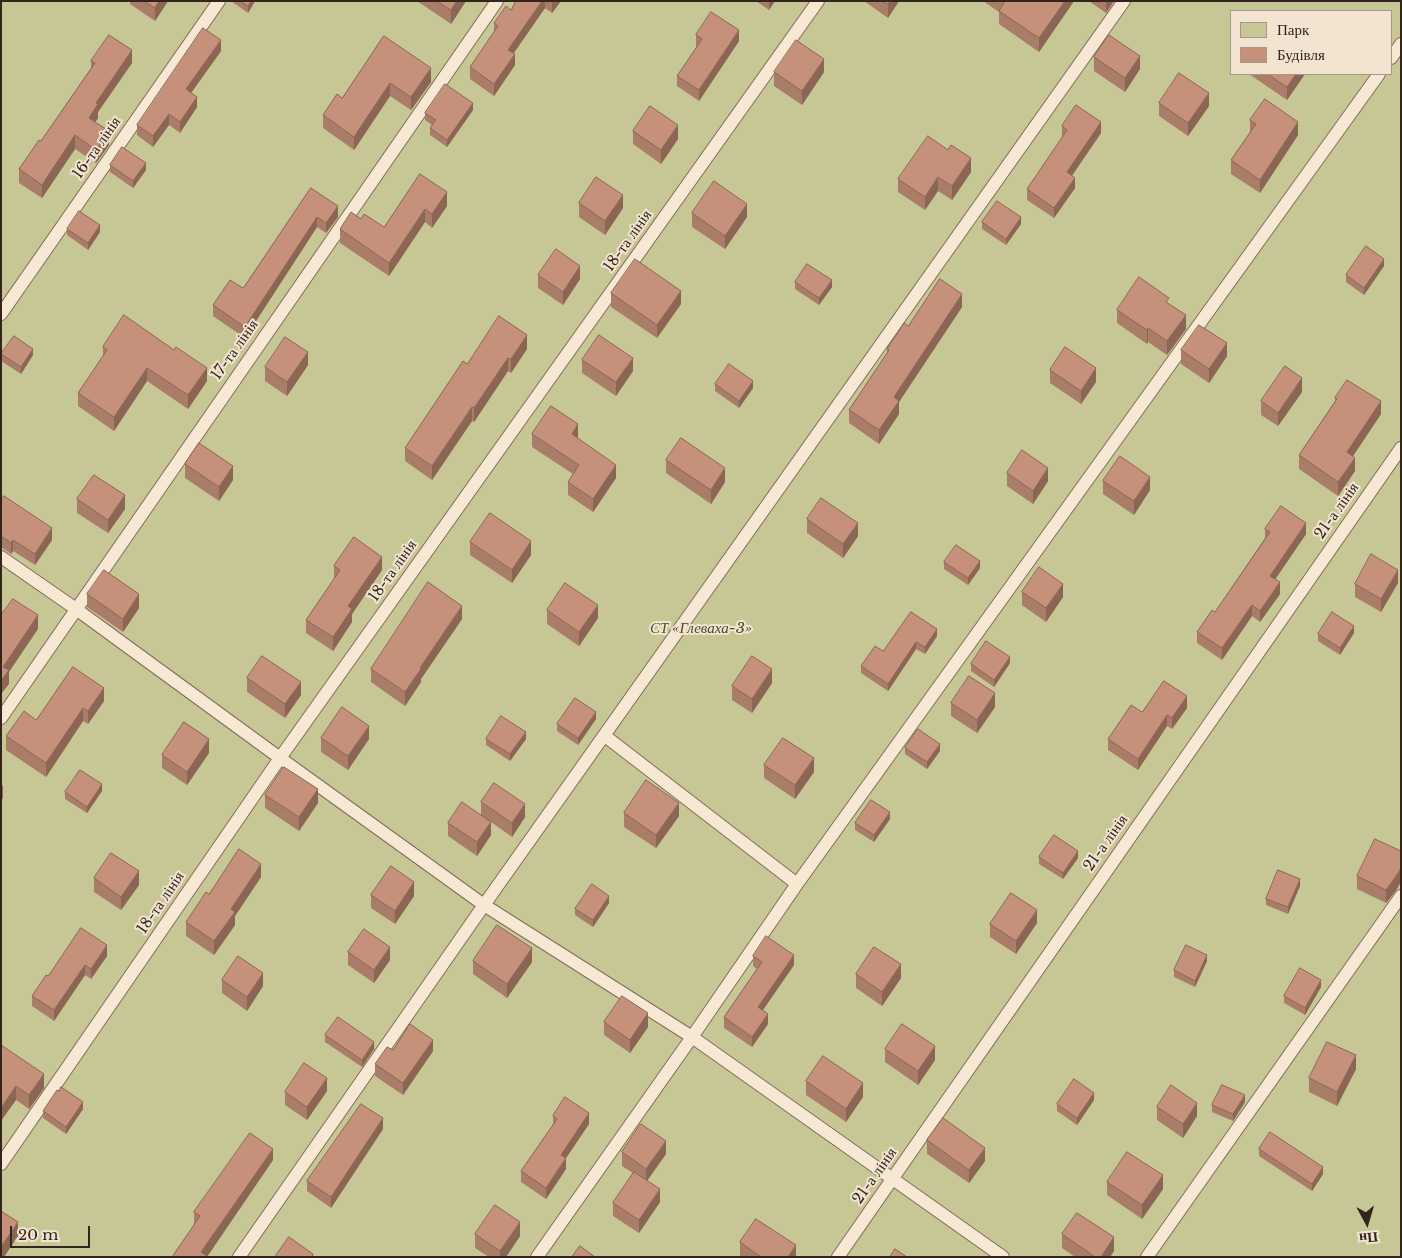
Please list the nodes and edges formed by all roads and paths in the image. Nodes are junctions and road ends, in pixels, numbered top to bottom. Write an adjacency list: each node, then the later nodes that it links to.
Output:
1 (219, 1): 8 (lane, 16-та лінія)
2 (497, 1): 11 (lane, 17-та лінія)
3 (818, 1): 14 (lane, 18-та лінія)
4 (1124, 1): 13 (lane)
5 (1401, 44): 6 (lane)
6 (1392, 57)
7 (1379, 75): 15 (lane)
8 (1, 314)
9 (1401, 448): 20 (lane, 21-а лінія)
10 (1, 557): 11 (lane)
11 (76, 608): 12 (lane, 17-та лінія); 14 (lane)
12 (1, 718)
13 (605, 736): 15 (lane); 17 (lane)
14 (280, 758): 17 (lane); 19 (lane, 18-та лінія)
15 (797, 884): 18 (lane)
16 (1401, 896): 25 (lane)
17 (484, 905): 18 (lane); 21 (lane)
18 (692, 1037): 20 (lane); 22 (lane)
19 (1, 1164)
20 (893, 1178): 23 (lane, 21-а лінія); 24 (lane)
21 (239, 1257)
22 (537, 1257)
23 (838, 1257)
24 (1003, 1257)
25 (1147, 1257)

